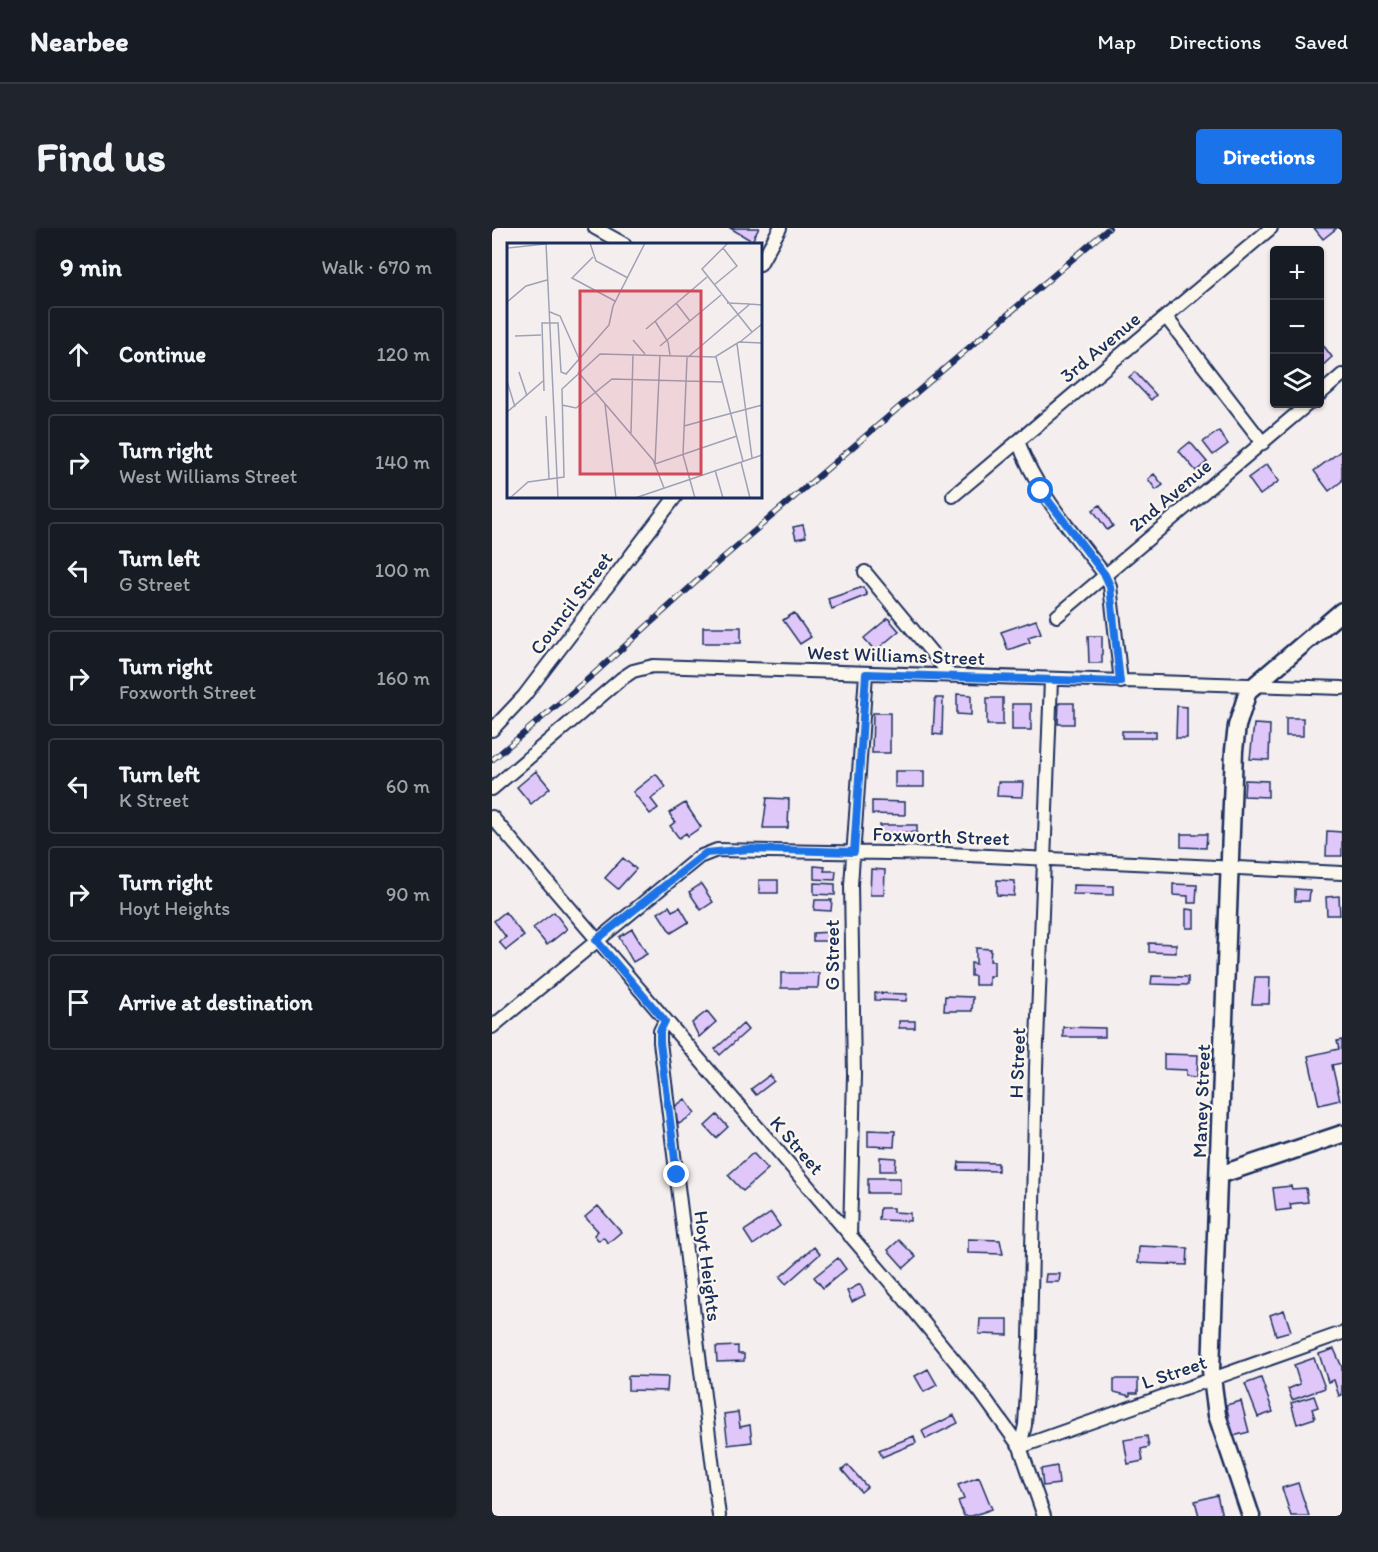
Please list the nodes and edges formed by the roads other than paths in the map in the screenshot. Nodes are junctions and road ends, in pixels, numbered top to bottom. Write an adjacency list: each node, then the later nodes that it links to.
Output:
1 (595, 228): 4 (street)
2 (780, 228): 5 (street)
3 (1271, 228): 6 (street, 3rd Avenue)
4 (622, 243)
5 (762, 260)
6 (1166, 316): 10 (street, 3rd Avenue); 11 (street)
7 (1342, 375): 8 (street)
8 (1324, 391)
9 (1303, 408): 11 (street, 2nd Avenue)
10 (1018, 441): 12 (street, 3rd Avenue); 15 (street)
11 (1263, 443): 15 (street, 2nd Avenue)
12 (953, 496)
13 (674, 498): 24 (street, Council Street)
14 (865, 572): 19 (street)
15 (1105, 575): 17 (street, 2nd Avenue); 21 (street)
16 (1342, 611): 22 (street)
17 (1056, 616)
18 (866, 674): 19 (street, West Williams Street); 25 (street, West Williams Street); 27 (street, G Street)
19 (951, 676): 20 (street, West Williams Street)
20 (1051, 680): 21 (street, West Williams Street); 28 (street, H Street)
21 (1120, 682): 22 (street, West Williams Street)
22 (1253, 686): 23 (street, West Williams Street); 29 (street, Maney Street)
23 (1342, 688)
24 (493, 725)
25 (492, 789)
26 (492, 818): 31 (street, K Street)
27 (854, 852): 28 (street, Foxworth Street); 31 (street, Foxworth Street); 36 (street, G Street)
28 (1045, 860): 29 (street, Foxworth Street); 39 (street, H Street)
29 (1229, 869): 30 (street, Foxworth Street); 35 (street, Maney Street)
30 (1342, 873)
31 (596, 940): 32 (street, K Street); 33 (street, Foxworth Street)
32 (665, 1021): 36 (street, K Street); 40 (street, Hoyt Heights)
33 (492, 1027)
34 (1342, 1134): 35 (street)
35 (1219, 1175): 38 (street, Maney Street)
36 (850, 1236): 39 (street, K Street)
37 (1342, 1333): 38 (street, L Street)
38 (1212, 1379): 39 (street, L Street); 42 (street, Maney Street)
39 (1020, 1447): 41 (street, K Street)
40 (720, 1516)
41 (1044, 1516)
42 (1251, 1516)

